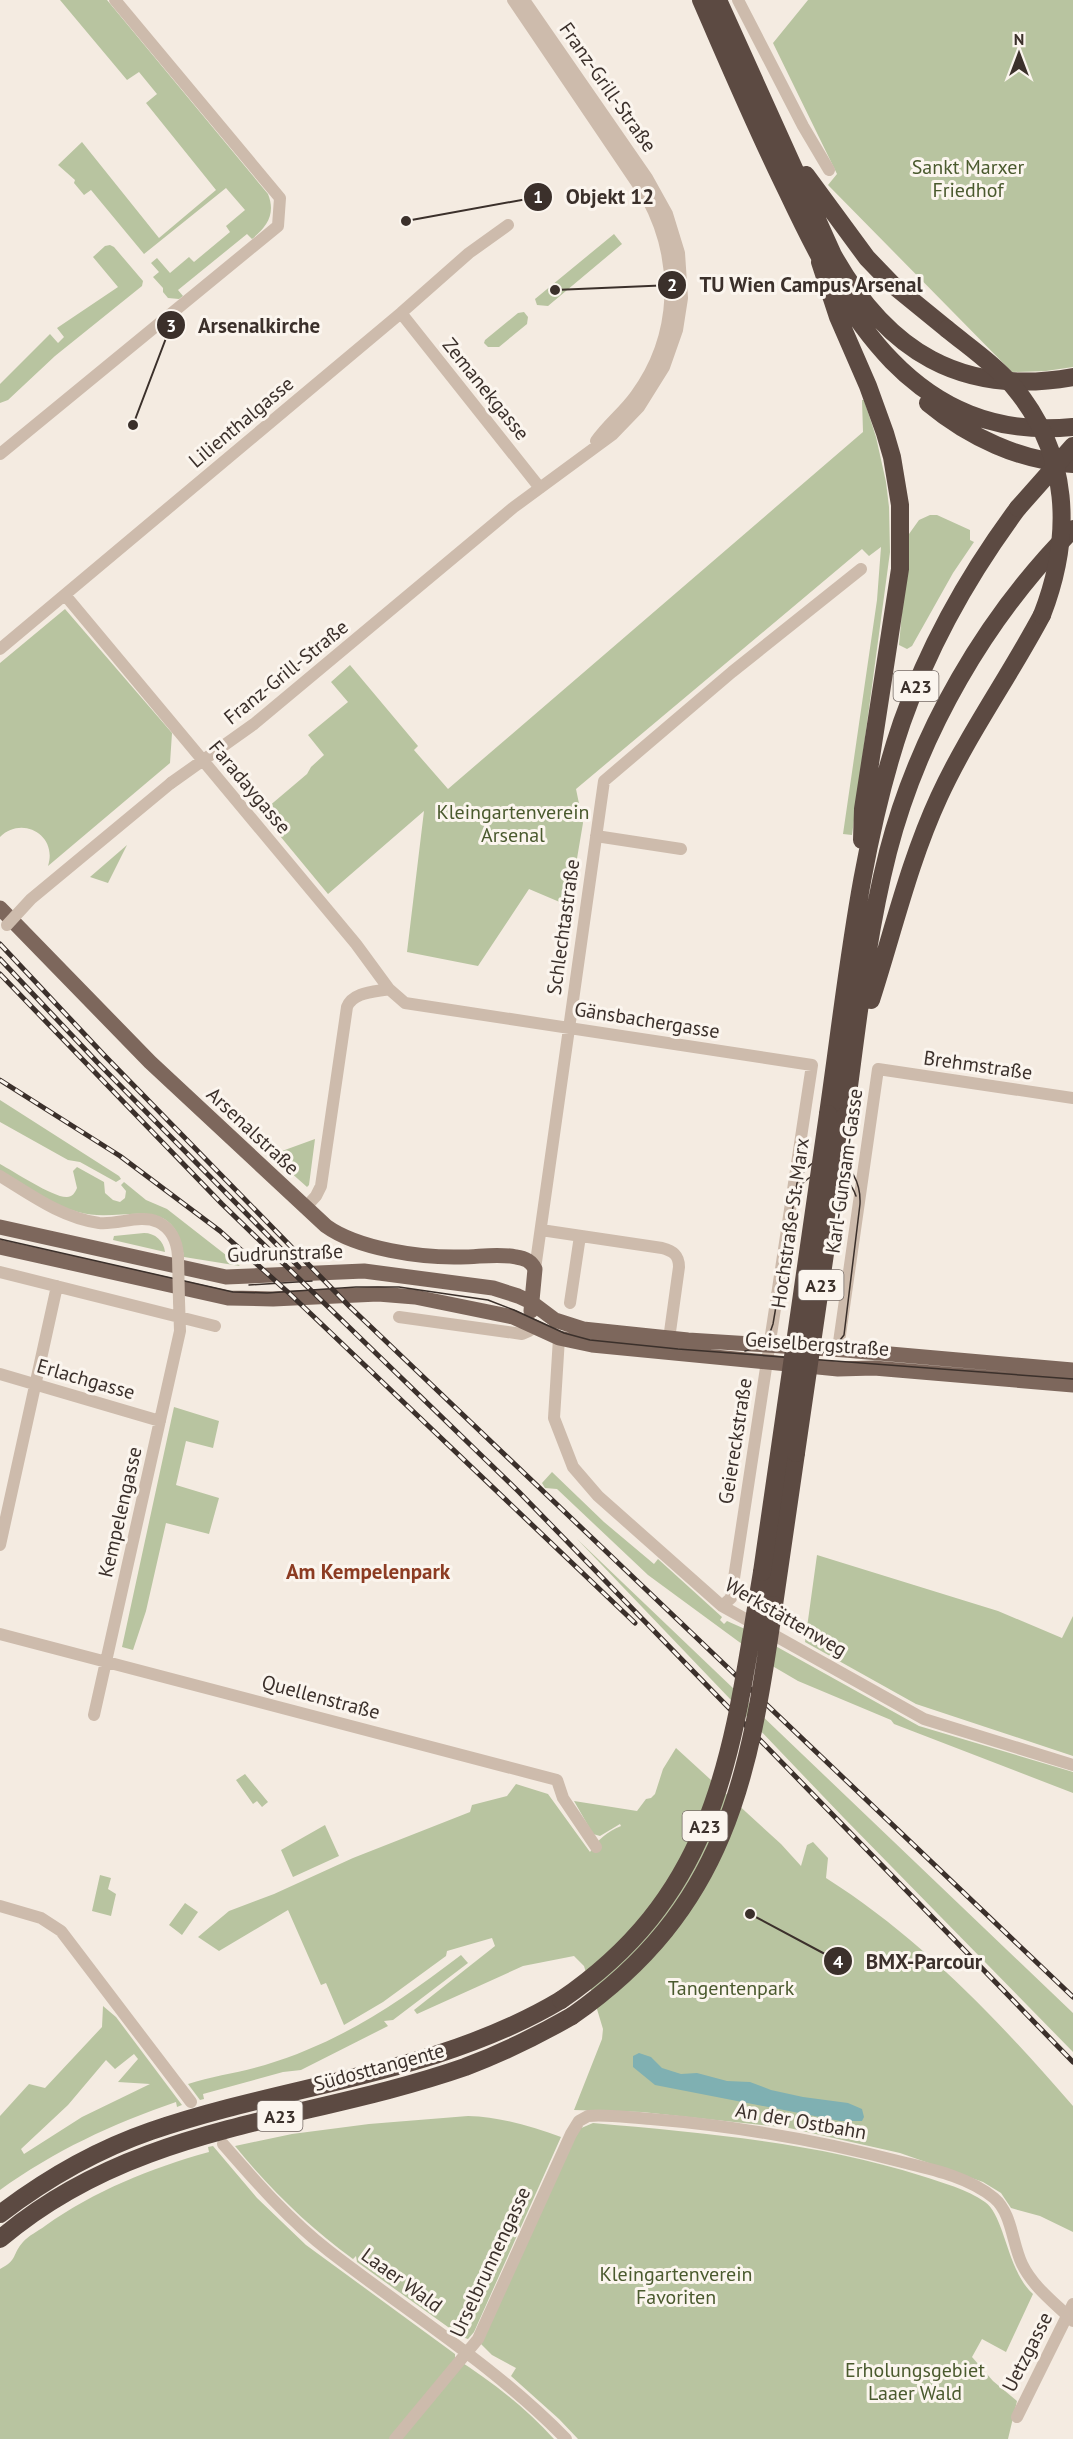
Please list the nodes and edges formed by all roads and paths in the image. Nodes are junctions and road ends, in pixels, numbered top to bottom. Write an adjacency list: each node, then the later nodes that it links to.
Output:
1 (115, 0): 17 (street)
2 (513, 0): 16 (street, Franz-Grill-Straße)
3 (524, 0): 16 (street, Franz-Grill-Straße)
4 (700, 0): 10 (highway)
5 (717, 0): 7 (highway)
6 (738, 0): 8 (street)
7 (784, 145): 13 (highway); 33 (highway, bridge)
8 (829, 170)
9 (507, 225): 11 (street, Lilienthalgasse)
10 (820, 262): 12 (highway); 27 (highway)
11 (401, 313): 19 (street, Zemanekgasse); 22 (street, Lilienthalgasse)
12 (900, 370): 14 (highway); 18 (highway)
13 (1073, 377)
14 (1073, 427)
15 (1073, 446): 27 (highway, Hochstraße St. Marx / A23, bridge)
16 (591, 449): 19 (street, Franz-Grill-Straße)
17 (0, 454)
18 (1073, 464)
19 (540, 488): 24 (street, Franz-Grill-Straße)
20 (1073, 529): 33 (highway, Hochstraße St. Marx / A23)
21 (861, 569): 25 (street, Schlechtastraße)
22 (65, 595): 23 (street, Lilienthalgasse); 24 (street, Faradaygasse)
23 (0, 649)
24 (203, 760): 29 (street, Franz-Grill-Straße, bridge); 30 (street, Faradaygasse)
25 (596, 836): 26 (street); 32 (street, Schlechtastraße)
26 (681, 849)
27 (861, 885): 70 (highway, Hochstraße St. Marx / A23, bridge)
28 (0, 908): 38 (main road, Arsenalstraße)
29 (3, 929)
30 (389, 989): 31 (street, Faradaygasse); 38 (street)
31 (405, 1003): 32 (street, Gänsbachergasse)
32 (569, 1027): 34 (street, Gänsbachergasse); 40 (street, Schlechtastraße)
33 (854, 1056): 71 (highway, Hochstraße St. Marx / A23, bridge)
34 (812, 1065): 54 (street, Geiereckstraße)
35 (878, 1070): 36 (street, Brehmstraße); 55 (street, Karl-Gunsam-Gasse)
36 (1073, 1098)
37 (0, 1176): 48 (street, Kempelengasse, bridge)
38 (305, 1208): 43 (main road, Arsenalstraße)
39 (0, 1227): 46 (main road, Gudrunstraße)
40 (541, 1230): 41 (street); 43 (street, Schlechtastraße)
41 (580, 1236): 47 (street); 53 (street)
42 (0, 1247): 50 (main road)
43 (535, 1269): 46 (main road)
44 (0, 1272): 45 (street)
45 (57, 1286): 48 (street); 59 (street)
46 (531, 1302): 50 (main road); 52 (main road, Gudrunstraße)
47 (570, 1304)
48 (181, 1317): 51 (street); 61 (street, Kempelengasse)
49 (399, 1317): 50 (street)
50 (531, 1324): 52 (main road)
51 (215, 1326)
52 (562, 1331): 53 (main road, Geiselbergstraße); 56 (main road, Geiselbergstraße); 63 (street, Werkstättenweg)
53 (669, 1339): 54 (main road, Geiselbergstraße)
54 (769, 1344): 55 (main road, Geiselbergstraße); 56 (street, Geiereckstraße)
55 (838, 1349): 57 (main road, Geiselbergstraße)
56 (767, 1362): 60 (main road, Geiselbergstraße); 63 (street, Geiereckstraße)
57 (1073, 1370)
58 (0, 1374): 59 (street, Erlachgasse)
59 (35, 1384): 61 (street, Erlachgasse); 62 (street)
60 (1073, 1385)
61 (160, 1421): 65 (street, Kempelengasse)
62 (0, 1545)
63 (722, 1606): 67 (street, Werkstättenweg)
64 (0, 1634): 65 (street, Quellenstraße)
65 (106, 1661): 66 (street, Kempelengasse); 68 (street, Quellenstraße)
66 (94, 1715)
67 (1073, 1765)
68 (596, 1846)
69 (0, 1906): 72 (street)
70 (561, 2000): 75 (highway, Südosttangente / A23)
71 (572, 2016): 76 (highway, Südosttangente / A23)
72 (191, 2102)
73 (582, 2118): 77 (street, An der Ostbahn); 78 (street, Urselbrunnengasse)
74 (223, 2144): 78 (street, Laaer Wald)
75 (0, 2214)
76 (0, 2239)
77 (1071, 2314): 79 (street, Uetzgasse)
78 (469, 2353): 80 (street, Urselbrunnengasse); 81 (street, Laaer Wald)
79 (1017, 2417)
80 (394, 2439)
81 (566, 2439)

